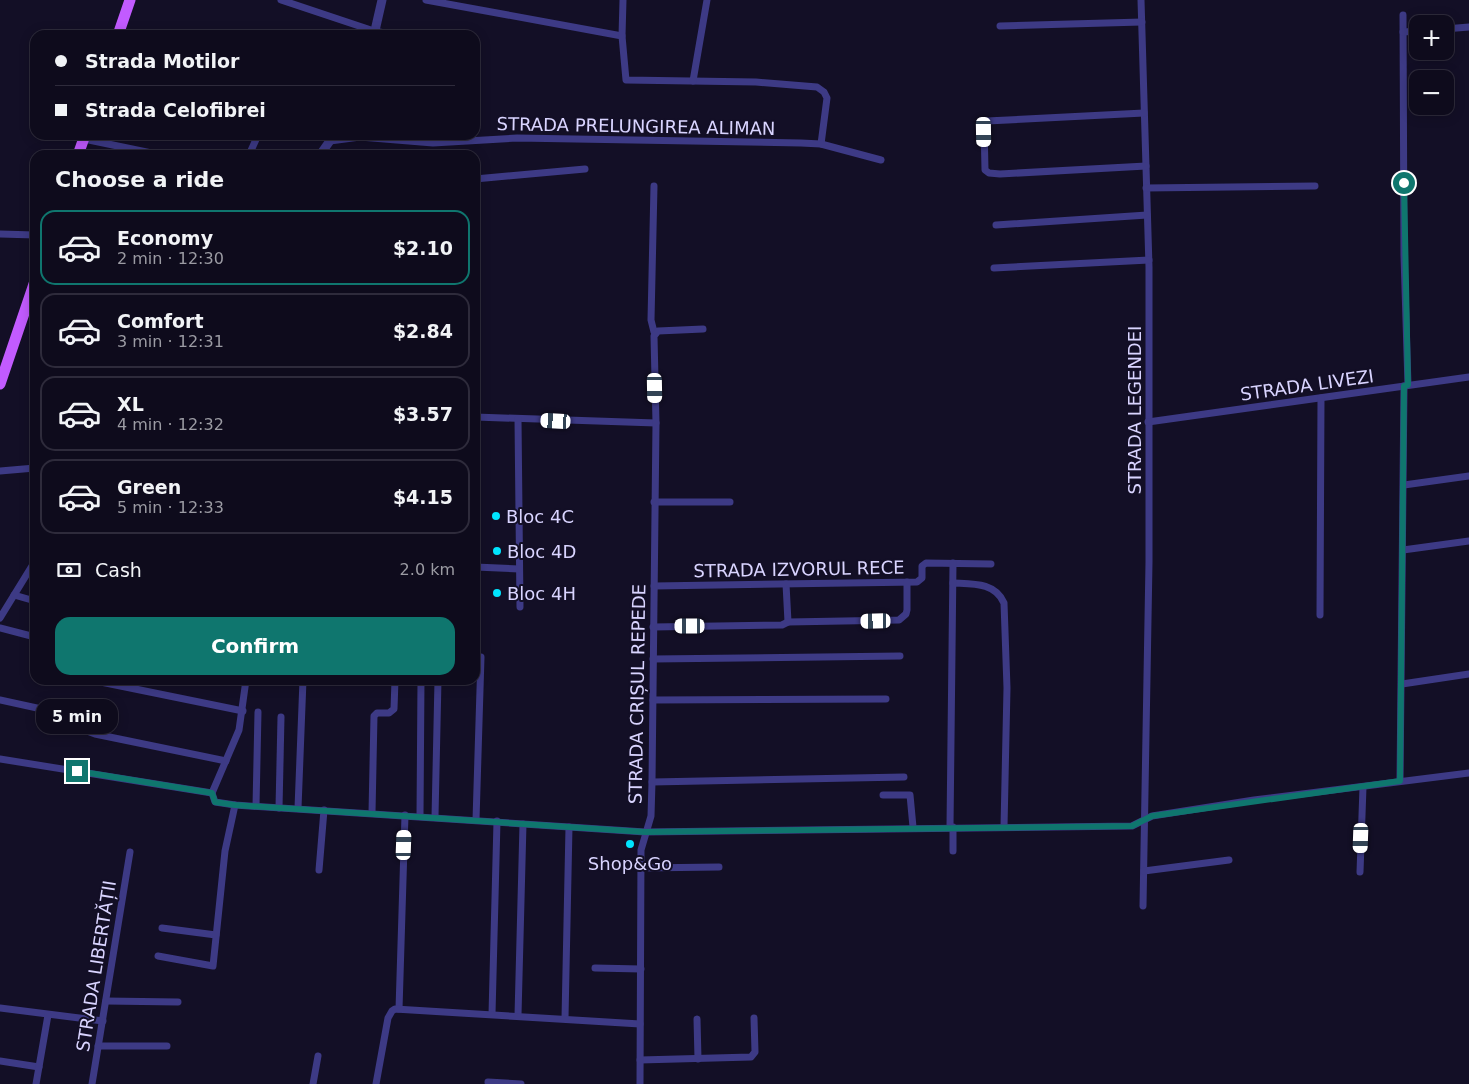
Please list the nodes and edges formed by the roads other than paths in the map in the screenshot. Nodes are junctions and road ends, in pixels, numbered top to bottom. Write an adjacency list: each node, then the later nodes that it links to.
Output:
1 (130, 0): 13 (main road)
2 (281, 0): 14 (street)
3 (382, 0): 15 (street)
4 (426, 0): 18 (street)
5 (623, 0): 18 (street)
6 (707, 0): 19 (street)
7 (1141, 0): 9 (street, STRADA LEGENDEI)
8 (1403, 15): 16 (street)
9 (1142, 22): 10 (street); 20 (street, STRADA LEGENDEI)
10 (1000, 26)
11 (1469, 27): 12 (street)
12 (1454, 28)
13 (120, 30)
14 (366, 30)
15 (375, 30)
16 (1403, 32): 17 (street); 43 (street)
17 (1409, 32)
18 (622, 36): 19 (street)
19 (693, 81): 23 (street)
20 (1144, 113): 26 (street, STRADA LEGENDEI); 26 (street)
21 (97, 140): 24 (street)
22 (396, 140): 23 (street, STRADA PRELUNGIREA ALIMAN)
23 (821, 144): 25 (street, STRADA PRELUNGIREA ALIMAN)
24 (140, 150)
25 (881, 160)
26 (1146, 166): 31 (street, STRADA LEGENDEI)
27 (584, 170): 28 (street)
28 (480, 179)
29 (654, 186): 40 (street, STRADA CRIȘUL REPEDE)
30 (1315, 186): 31 (street)
31 (1146, 188): 32 (street, STRADA LEGENDEI)
32 (1147, 215): 33 (street); 36 (street, STRADA LEGENDEI)
33 (996, 225)
34 (0, 234): 35 (street)
35 (30, 235)
36 (1149, 260): 37 (street); 47 (street, STRADA LEGENDEI)
37 (994, 268)
38 (30, 296): 42 (main road)
39 (703, 329): 40 (street)
40 (654, 332): 48 (street, STRADA CRIȘUL REPEDE)
41 (1469, 377): 43 (street, STRADA LIVEZI)
42 (0, 384)
43 (1406, 385): 44 (street, STRADA LIVEZI); 52 (street)
44 (1321, 398): 47 (street, STRADA LIVEZI); 69 (street)
45 (480, 417): 46 (street)
46 (518, 419): 48 (street); 61 (street)
47 (1148, 422): 111 (street, STRADA LEGENDEI)
48 (656, 423): 53 (street, STRADA CRIȘUL REPEDE)
49 (30, 468): 50 (street)
50 (0, 471)
51 (1469, 476): 52 (street)
52 (1404, 485): 56 (street)
53 (654, 502): 54 (street); 65 (street, STRADA CRIȘUL REPEDE)
54 (730, 502)
55 (1469, 541): 56 (street)
56 (1403, 550): 78 (street)
57 (953, 564): 58 (street, STRADA IZVORUL RECE); 62 (street, STRADA IZVORUL RECE); 63 (street)
58 (990, 564)
59 (480, 567): 61 (street)
60 (30, 569): 66 (street)
61 (519, 569): 68 (street)
62 (907, 582): 64 (street, STRADA IZVORUL RECE); 71 (street)
63 (953, 583): 116 (street); 117 (street)
64 (786, 584): 65 (street, STRADA IZVORUL RECE); 71 (street)
65 (654, 586): 72 (street, STRADA CRIȘUL REPEDE)
66 (14, 595): 67 (street); 70 (street)
67 (30, 600)
68 (520, 607)
69 (1320, 615)
70 (0, 618)
71 (788, 622): 72 (street)
72 (653, 627): 76 (street, STRADA CRIȘUL REPEDE)
73 (0, 628): 74 (street)
74 (30, 636)
75 (900, 656): 76 (street)
76 (653, 659): 88 (street, STRADA CRIȘUL REPEDE)
77 (1469, 674): 78 (street)
78 (1402, 684): 96 (street)
79 (116, 685): 89 (street)
80 (246, 685): 89 (street)
81 (303, 685): 104 (street)
82 (395, 685): 106 (street)
83 (421, 685): 108 (street)
84 (438, 685): 109 (street)
85 (479, 685): 110 (street)
86 (886, 699): 88 (street)
87 (0, 700): 93 (street)
88 (653, 700): 97 (street, STRADA CRIȘUL REPEDE)
89 (243, 711): 93 (street)
90 (258, 712): 102 (street)
91 (281, 717): 103 (street)
92 (0, 759): 99 (street)
93 (226, 761): 99 (street)
94 (1469, 772): 96 (street)
95 (904, 777): 97 (street)
96 (1400, 781): 98 (street)
97 (652, 782): 118 (street, STRADA CRIȘUL REPEDE)
98 (1362, 787): 111 (street); 126 (street)
99 (212, 793): 101 (street)
100 (883, 795): 115 (street)
101 (235, 805): 102 (street); 129 (street)
102 (256, 806): 103 (street)
103 (279, 808): 104 (street)
104 (298, 808): 105 (street)
105 (324, 810): 106 (street); 124 (street)
106 (372, 813): 107 (street)
107 (405, 815): 108 (street); 136 (street)
108 (420, 816): 109 (street)
109 (435, 817): 110 (street)
110 (476, 820): 112 (street)
111 (1146, 820): 117 (street); 125 (street, STRADA LEGENDEI)
112 (497, 822): 113 (street); 137 (street)
113 (524, 824): 114 (street); 139 (street)
114 (570, 827): 118 (street); 140 (street)
115 (913, 827): 116 (street); 118 (street)
116 (952, 827): 117 (street); 120 (street)
117 (1004, 827)
118 (645, 832): 123 (street, STRADA CRIȘUL REPEDE)
119 (130, 852): 133 (street, STRADA LIBERTĂȚII)
120 (953, 852)
121 (1229, 860): 125 (street)
122 (719, 866): 123 (street)
123 (641, 868): 132 (street, STRADA CRIȘUL REPEDE)
124 (319, 870)
125 (1144, 871): 127 (street, STRADA LEGENDEI)
126 (1360, 872)
127 (1144, 906)
128 (162, 928): 129 (street)
129 (216, 935): 130 (street)
130 (158, 956)
131 (595, 968): 132 (street)
132 (641, 969): 144 (street, STRADA CRIȘUL REPEDE)
133 (106, 1002): 134 (street); 143 (street, STRADA LIBERTĂȚII)
134 (178, 1002)
135 (0, 1008): 138 (street)
136 (399, 1009): 137 (street); 156 (street)
137 (492, 1014): 139 (street)
138 (48, 1015): 143 (street); 151 (street)
139 (518, 1015): 140 (street)
140 (565, 1018): 144 (street)
141 (754, 1018): 148 (street)
142 (697, 1019): 148 (street)
143 (103, 1021): 145 (street, STRADA LIBERTĂȚII)
144 (640, 1024): 149 (street, STRADA CRIȘUL REPEDE)
145 (98, 1046): 146 (street); 154 (street, STRADA LIBERTĂȚII)
146 (167, 1046)
147 (318, 1056): 155 (street)
148 (698, 1059): 149 (street)
149 (640, 1060): 158 (street, STRADA CRIȘUL REPEDE)
150 (0, 1061): 151 (street)
151 (39, 1067): 153 (street)
152 (488, 1082): 157 (street)
153 (36, 1084)
154 (92, 1084)
155 (314, 1084)
156 (376, 1084)
157 (521, 1084)
158 (640, 1084)

